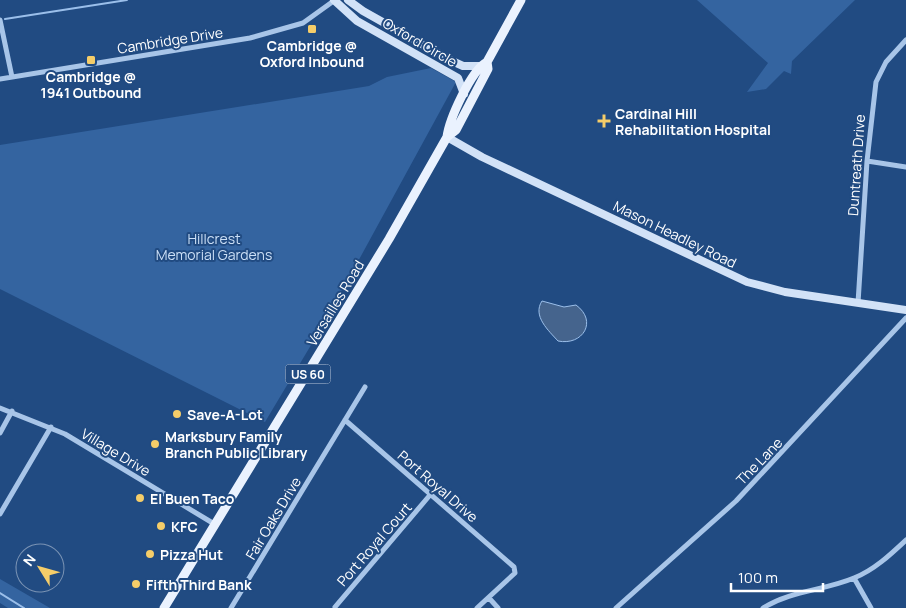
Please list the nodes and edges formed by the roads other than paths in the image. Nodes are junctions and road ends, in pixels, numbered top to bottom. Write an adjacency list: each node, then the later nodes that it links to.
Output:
1 (334, 0): 7 (street, Cambridge Drive); 9 (main road, Oxford Circle)
2 (348, 0): 6 (main road, Oxford Circle)
3 (521, 0): 6 (main road, Versailles Road / US 60)
4 (0, 20): 7 (street)
5 (906, 40): 11 (street, Duntreath Drive)
6 (483, 64): 9 (main road, Versailles Road / US 60); 10 (main road, Versailles Road / US 60)
7 (12, 77): 8 (street, Cambridge Drive)
8 (0, 79)
9 (464, 94): 10 (main road, Versailles Road / US 60)
10 (447, 137): 13 (main road, Mason Headley Road); 24 (main road, Versailles Road / US 60)
11 (867, 161): 12 (street); 13 (street, Duntreath Drive)
12 (906, 167)
13 (858, 303): 14 (main road, Mason Headley Road)
14 (906, 310)
15 (906, 318): 33 (street, The Lane)
16 (364, 387): 19 (street, Fair Oaks Drive)
17 (0, 408): 18 (street, Village Drive)
18 (12, 411): 20 (street, Village Drive); 21 (street)
19 (345, 420): 22 (street, Port Royal Drive); 30 (street, Fair Oaks Drive)
20 (51, 427): 23 (street); 24 (street, Village Drive)
21 (0, 433)
22 (430, 495): 27 (street, Port Royal Drive); 28 (street, Port Royal Court)
23 (1, 511)
24 (216, 525): 29 (main road, Versailles Road / US 60)
25 (906, 540): 26 (street)
26 (854, 578): 34 (street); 35 (street)
27 (489, 598): 31 (street); 32 (street)
28 (335, 607)
29 (164, 608)
30 (231, 608)
31 (477, 608)
32 (498, 608)
33 (616, 608)
34 (763, 608)
35 (871, 608)

